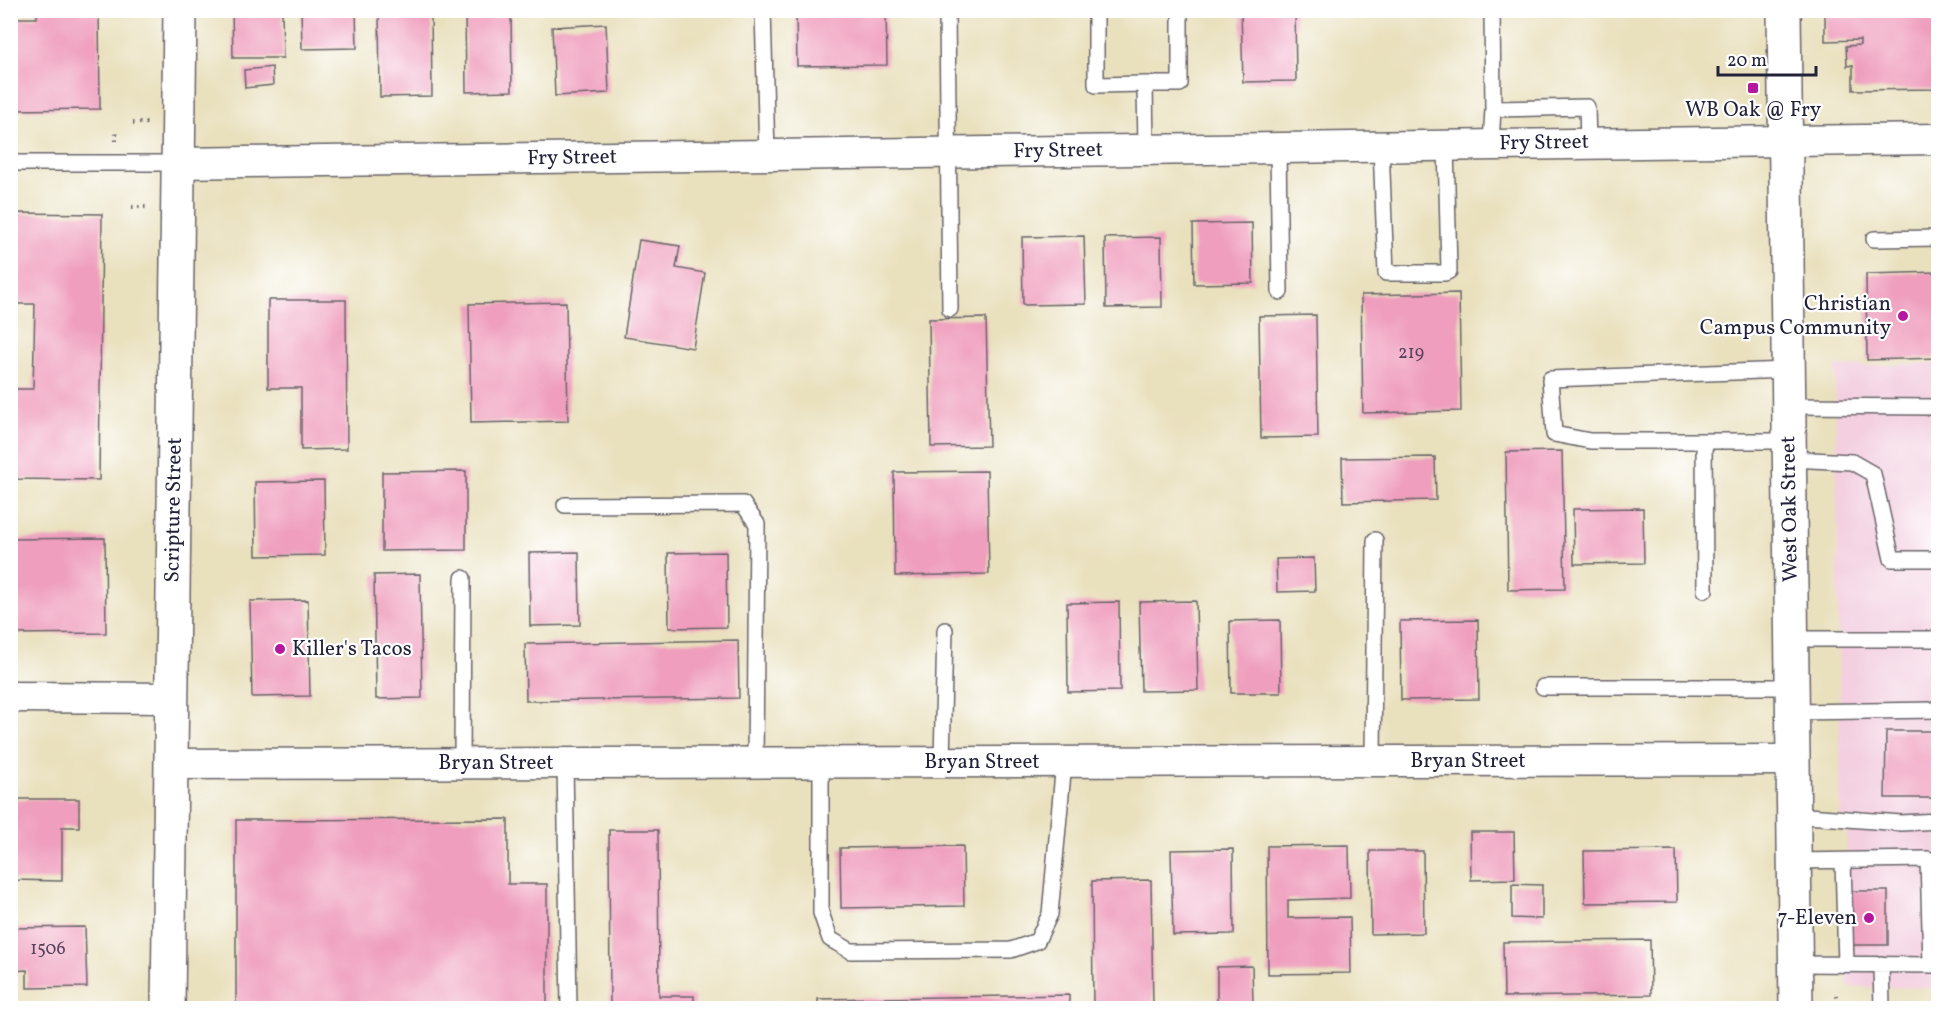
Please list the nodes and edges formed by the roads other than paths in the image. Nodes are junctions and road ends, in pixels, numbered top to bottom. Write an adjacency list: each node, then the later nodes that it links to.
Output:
1 (180, 10): 21 (street, Scripture Street)
2 (763, 10): 19 (lane)
3 (947, 10): 18 (lane)
4 (1492, 10): 9 (lane)
5 (1784, 10): 11 (street, West Oak Street)
6 (1096, 16): 8 (lane)
7 (1180, 18): 8 (lane)
8 (1145, 84): 17 (lane)
9 (1493, 109): 12 (lane); 13 (lane)
10 (1938, 139): 11 (street, Fry Street)
11 (1786, 140): 12 (street, Fry Street); 26 (street, West Oak Street)
12 (1588, 143): 13 (street, Fry Street)
13 (1491, 144): 14 (street, Fry Street)
14 (1446, 145): 15 (street, Fry Street); 15 (lane)
15 (1381, 146): 16 (street, Fry Street)
16 (1278, 148): 17 (street, Fry Street); 24 (lane)
17 (1146, 150): 18 (street, Fry Street)
18 (948, 152): 19 (street, Fry Street); 25 (lane)
19 (767, 155): 21 (street, Fry Street)
20 (10, 163): 21 (lane)
21 (178, 163): 41 (street, Scripture Street)
22 (1938, 238): 23 (lane)
23 (1874, 239)
24 (1280, 292)
25 (950, 309)
26 (1788, 370): 27 (street, West Oak Street); 29 (lane)
27 (1789, 406): 28 (lane); 30 (street, West Oak Street)
28 (1938, 407)
29 (1704, 441): 30 (lane); 35 (lane)
30 (1790, 450): 33 (lane); 37 (street, West Oak Street)
31 (565, 505): 49 (lane)
32 (1375, 540): 45 (lane)
33 (1938, 559)
34 (463, 578): 52 (lane)
35 (1705, 591)
36 (945, 630): 46 (lane)
37 (1792, 639): 38 (lane); 42 (street, West Oak Street)
38 (1936, 639)
39 (1543, 687): 42 (lane)
40 (10, 697): 41 (street)
41 (171, 698): 51 (street, Scripture Street)
42 (1793, 700): 43 (lane); 44 (street, West Oak Street)
43 (1938, 710)
44 (1793, 760): 45 (street, Bryan Street); 53 (street, West Oak Street)
45 (1373, 761): 47 (street, Bryan Street)
46 (942, 762): 47 (street, Bryan Street); 50 (street, Bryan Street)
47 (1064, 762): 50 (lane)
48 (565, 763): 49 (street, Bryan Street); 52 (street, Bryan Street); 62 (lane)
49 (755, 763): 50 (street, Bryan Street)
50 (821, 763)
51 (171, 764): 52 (street, Bryan Street); 61 (street, Scripture Street)
52 (462, 764)
53 (1794, 816): 54 (lane); 55 (street, West Oak Street)
54 (1938, 821)
55 (1795, 861): 56 (lane); 57 (street, West Oak Street)
56 (1843, 861): 58 (lane); 60 (lane)
57 (1796, 964): 58 (lane); 63 (street, West Oak Street)
58 (1846, 964): 59 (lane)
59 (1881, 964): 60 (lane); 64 (lane)
60 (1935, 965)
61 (168, 1008)
62 (568, 1008)
63 (1796, 1008)
64 (1882, 1008)

